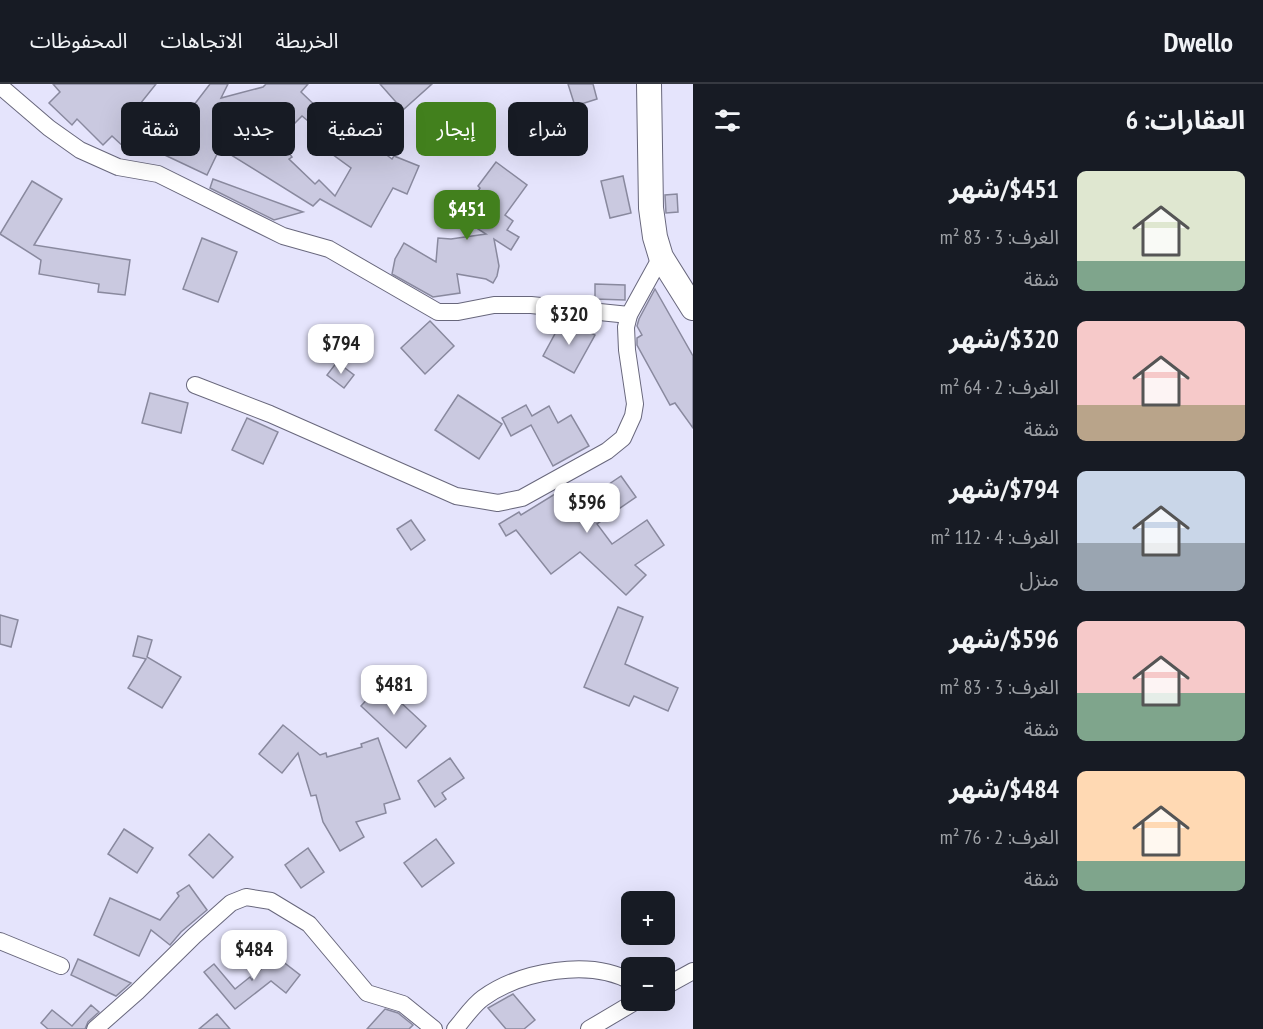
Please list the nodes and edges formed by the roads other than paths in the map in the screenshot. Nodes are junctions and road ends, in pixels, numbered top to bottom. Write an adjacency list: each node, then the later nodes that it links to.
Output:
1 (649, 84): 3 (street)
2 (0, 86): 5 (street)
3 (661, 257): 4 (street); 5 (street)
4 (693, 308)
5 (629, 315): 6 (street)
6 (195, 385)
7 (0, 941): 8 (street)
8 (61, 966)
9 (693, 971): 11 (street)
10 (621, 976): 15 (street)
11 (675, 981)
12 (621, 1010): 16 (street)
13 (95, 1029): 14 (street)
14 (434, 1029)
15 (455, 1029)
16 (589, 1029)

